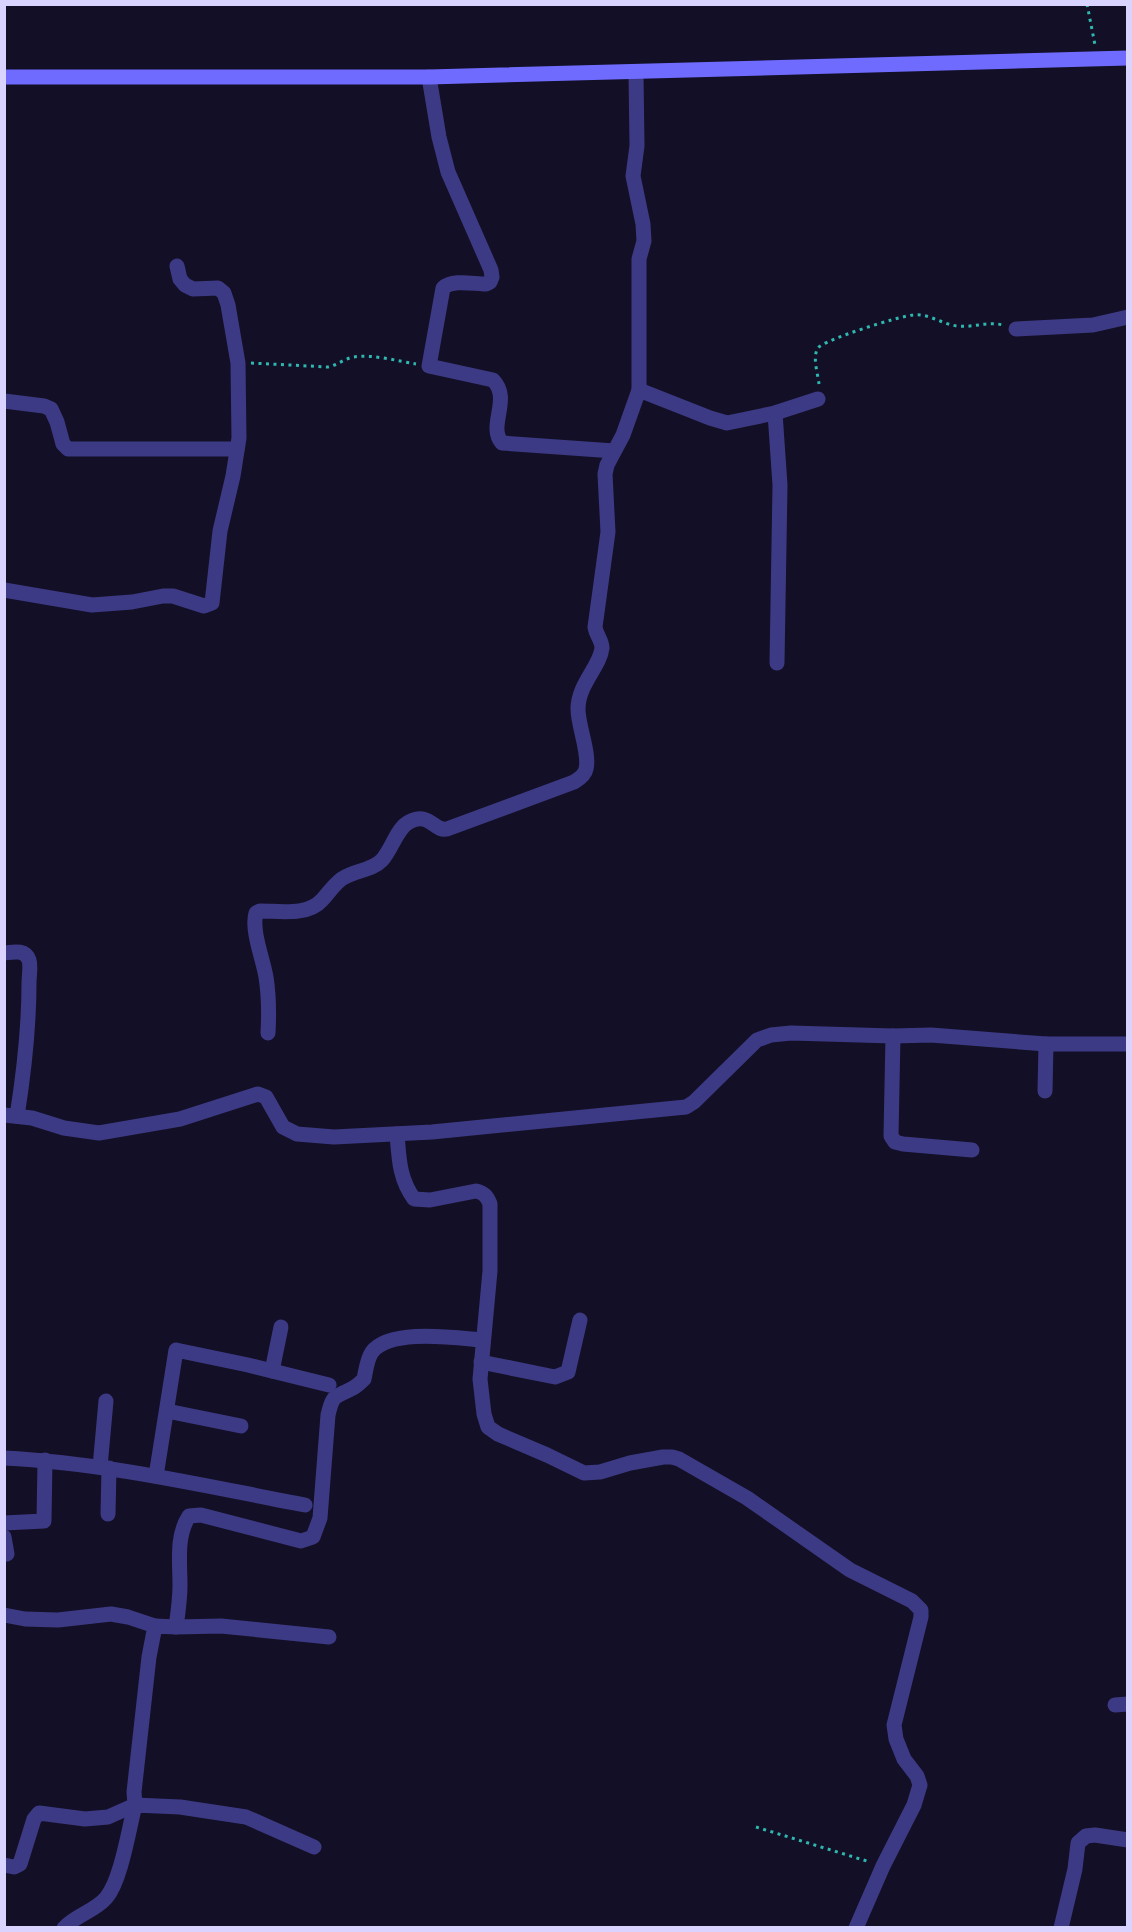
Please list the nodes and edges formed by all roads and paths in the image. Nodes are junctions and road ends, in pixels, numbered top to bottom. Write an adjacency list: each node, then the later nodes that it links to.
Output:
1 (1087, 4): 3 (path)
2 (1128, 58): 3 (main road)
3 (1098, 59): 4 (main road)
4 (636, 73): 6 (main road); 12 (street)
5 (4, 77): 6 (main road)
6 (429, 77): 11 (street)
7 (177, 266): 10 (street)
8 (1128, 317): 9 (street)
9 (1016, 329): 13 (path)
10 (238, 363): 11 (path); 16 (street)
11 (429, 366): 17 (street)
12 (639, 390): 15 (street); 17 (street)
13 (818, 399): 15 (street)
14 (4, 401): 16 (street)
15 (775, 413): 19 (street)
16 (237, 449): 18 (street)
17 (614, 451): 21 (street)
18 (4, 590)
19 (777, 663)
20 (4, 953): 26 (street)
21 (268, 1034)
22 (893, 1036): 23 (street); 27 (street); 28 (street)
23 (1046, 1044): 24 (street); 25 (street)
24 (1128, 1044)
25 (1044, 1091)
26 (11, 1115): 27 (street)
27 (397, 1134): 31 (street)
28 (972, 1150)
29 (580, 1320): 32 (street)
30 (281, 1327): 33 (street)
31 (483, 1340): 32 (street); 49 (street)
32 (481, 1362): 56 (street)
33 (272, 1371): 34 (street); 36 (street)
34 (329, 1385)
35 (106, 1401): 40 (street)
36 (167, 1411): 37 (street); 41 (street)
37 (241, 1426)
38 (4, 1458): 39 (street)
39 (45, 1460): 40 (street); 44 (street)
40 (104, 1467): 41 (street); 43 (street)
41 (156, 1476): 42 (street)
42 (305, 1505)
43 (108, 1514)
44 (4, 1523)
45 (4, 1537): 46 (street)
46 (7, 1554)
47 (4, 1615): 48 (street)
48 (155, 1626): 49 (street); 51 (street)
49 (176, 1627): 50 (street)
50 (329, 1637)
51 (135, 1804): 54 (street); 55 (street); 57 (street)
52 (756, 1827): 56 (path)
53 (1128, 1840): 59 (street)
54 (314, 1847)
55 (4, 1865)
56 (883, 1866): 58 (street)
57 (64, 1928)
58 (856, 1928)
59 (1061, 1928)

